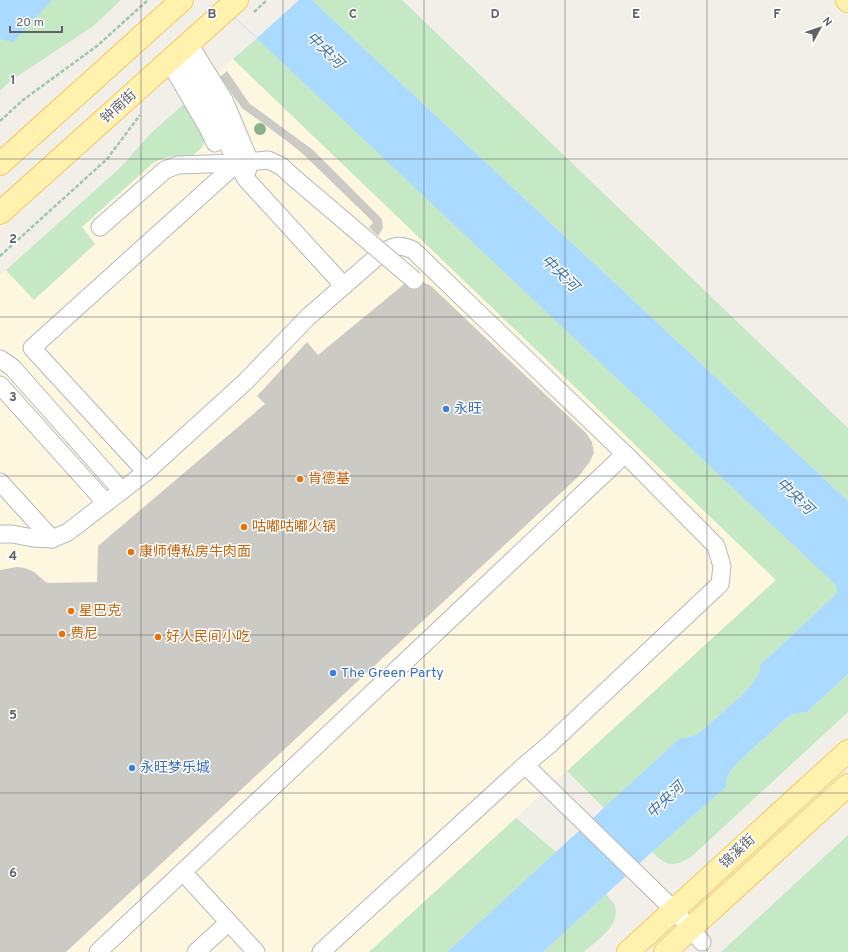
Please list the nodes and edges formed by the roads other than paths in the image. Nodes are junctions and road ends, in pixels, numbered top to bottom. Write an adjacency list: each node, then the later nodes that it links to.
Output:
1 (182, 0): 4 (main road)
2 (232, 5): 3 (main road, 钟南街)
3 (179, 52): 5 (lane); 5 (lane); 6 (main road, 钟南街)
4 (0, 164)
5 (234, 165): 7 (lane); 8 (lane, bridge); 9 (lane); 14 (lane)
6 (0, 213)
7 (100, 227)
8 (414, 280)
9 (344, 286): 13 (lane); 14 (lane)
10 (0, 345): 11 (lane)
11 (6, 363): 16 (lane)
12 (0, 385): 17 (lane)
13 (625, 454): 21 (lane); 23 (lane)
14 (146, 472): 16 (lane)
15 (0, 482): 19 (lane)
16 (122, 491): 17 (lane)
17 (106, 503): 19 (lane)
18 (0, 534): 19 (lane)
19 (52, 539)
20 (848, 751): 24 (main road, 锦溪街)
21 (525, 765): 24 (lane); 30 (lane)
22 (848, 785): 26 (main road, 锦溪街)
23 (183, 872): 25 (lane); 27 (lane)
24 (674, 910): 26 (lane); 31 (main road, 锦溪街)
25 (229, 922): 28 (lane); 29 (lane)
26 (696, 935): 32 (main road, 锦溪街)
27 (98, 952)
28 (196, 952)
29 (256, 952)
30 (321, 952)
31 (628, 952)
32 (665, 952)

